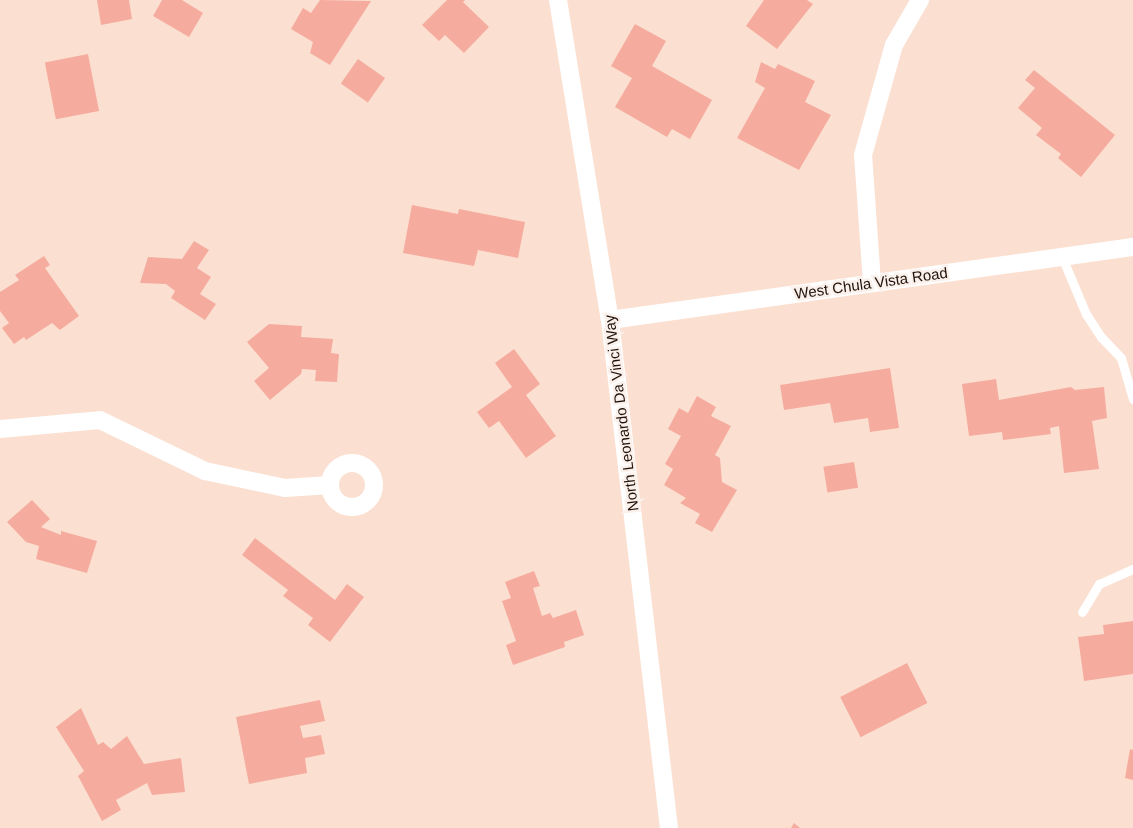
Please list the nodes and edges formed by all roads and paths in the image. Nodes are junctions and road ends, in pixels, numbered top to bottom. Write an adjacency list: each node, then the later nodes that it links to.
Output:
1 (558, 0): 6 (street, North Leonardo Da Vinci Way)
2 (920, 0): 5 (street)
3 (1133, 248): 4 (street, West Chula Vista Road)
4 (1062, 257): 5 (street, West Chula Vista Road); 7 (lane)
5 (872, 283): 6 (street, West Chula Vista Road)
6 (610, 320): 12 (street, North Leonardo Da Vinci Way)
7 (1133, 399)
8 (0, 429): 9 (street)
9 (330, 485)
10 (1133, 569): 11 (lane)
11 (1082, 612)
12 (669, 828)

